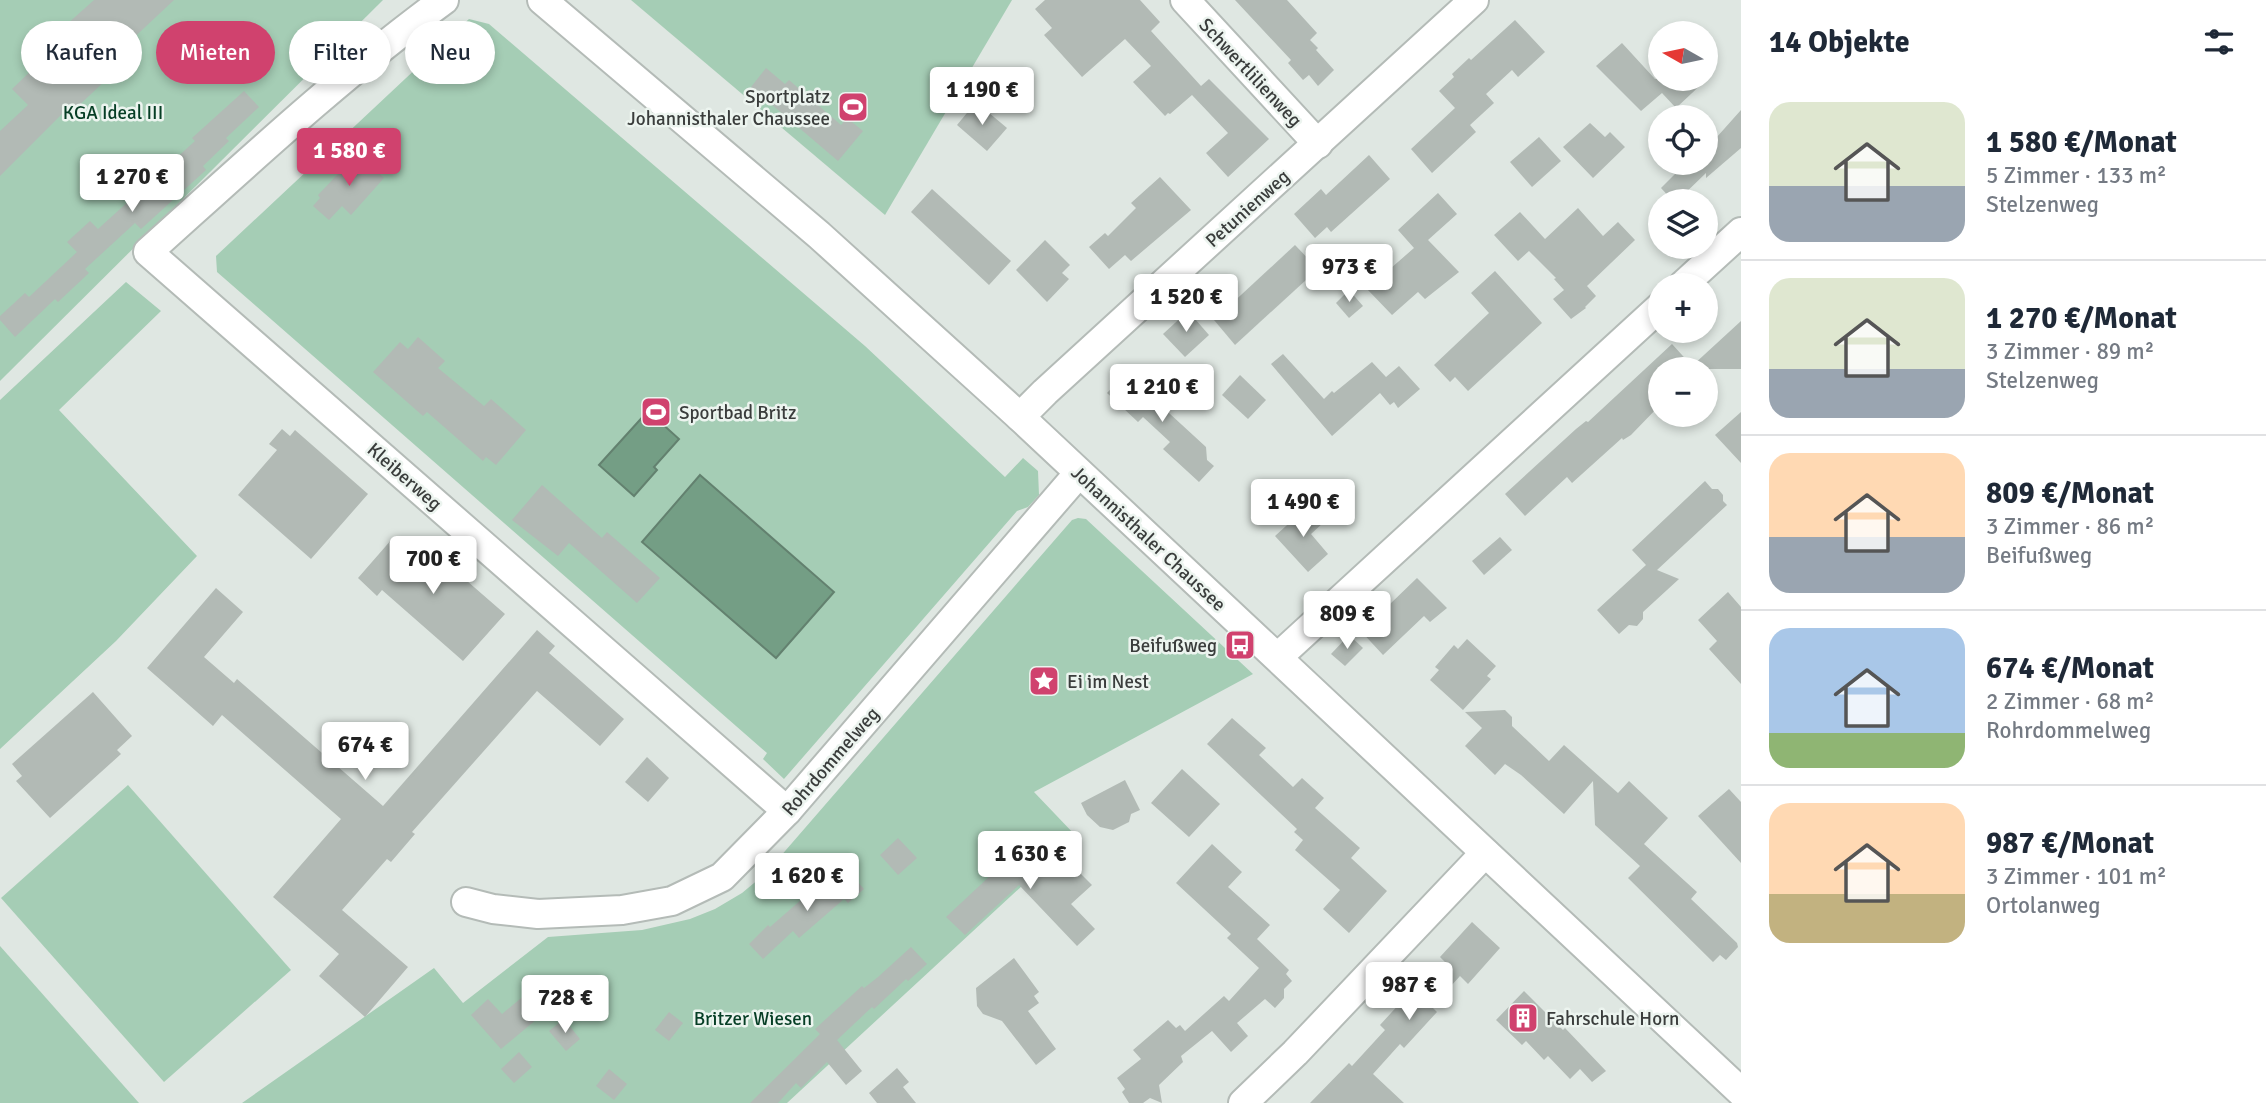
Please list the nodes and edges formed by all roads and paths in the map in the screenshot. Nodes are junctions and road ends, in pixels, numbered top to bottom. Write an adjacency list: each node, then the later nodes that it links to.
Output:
1 (443, 0): 12 (street, Kleiberweg)
2 (542, 0): 9 (street, Johannisthaler Chaussee)
3 (1185, 0): 5 (street, Schwertlilienweg)
4 (1474, 0): 5 (street, Petunienweg)
5 (1318, 144): 9 (street, Petunienweg)
6 (1741, 232): 7 (street)
7 (1696, 273)
8 (1648, 318): 11 (street)
9 (1020, 418): 10 (street, Johannisthaler Chaussee)
10 (1079, 473): 11 (street, Johannisthaler Chaussee); 12 (street, Rohrdommelweg)
11 (1278, 657): 13 (street, Johannisthaler Chaussee)
12 (787, 811): 14 (street, Rohrdommelweg)
13 (1485, 853): 15 (street, Johannisthaler Chaussee); 16 (street)
14 (466, 902)
15 (1738, 1082)
16 (1243, 1103)

